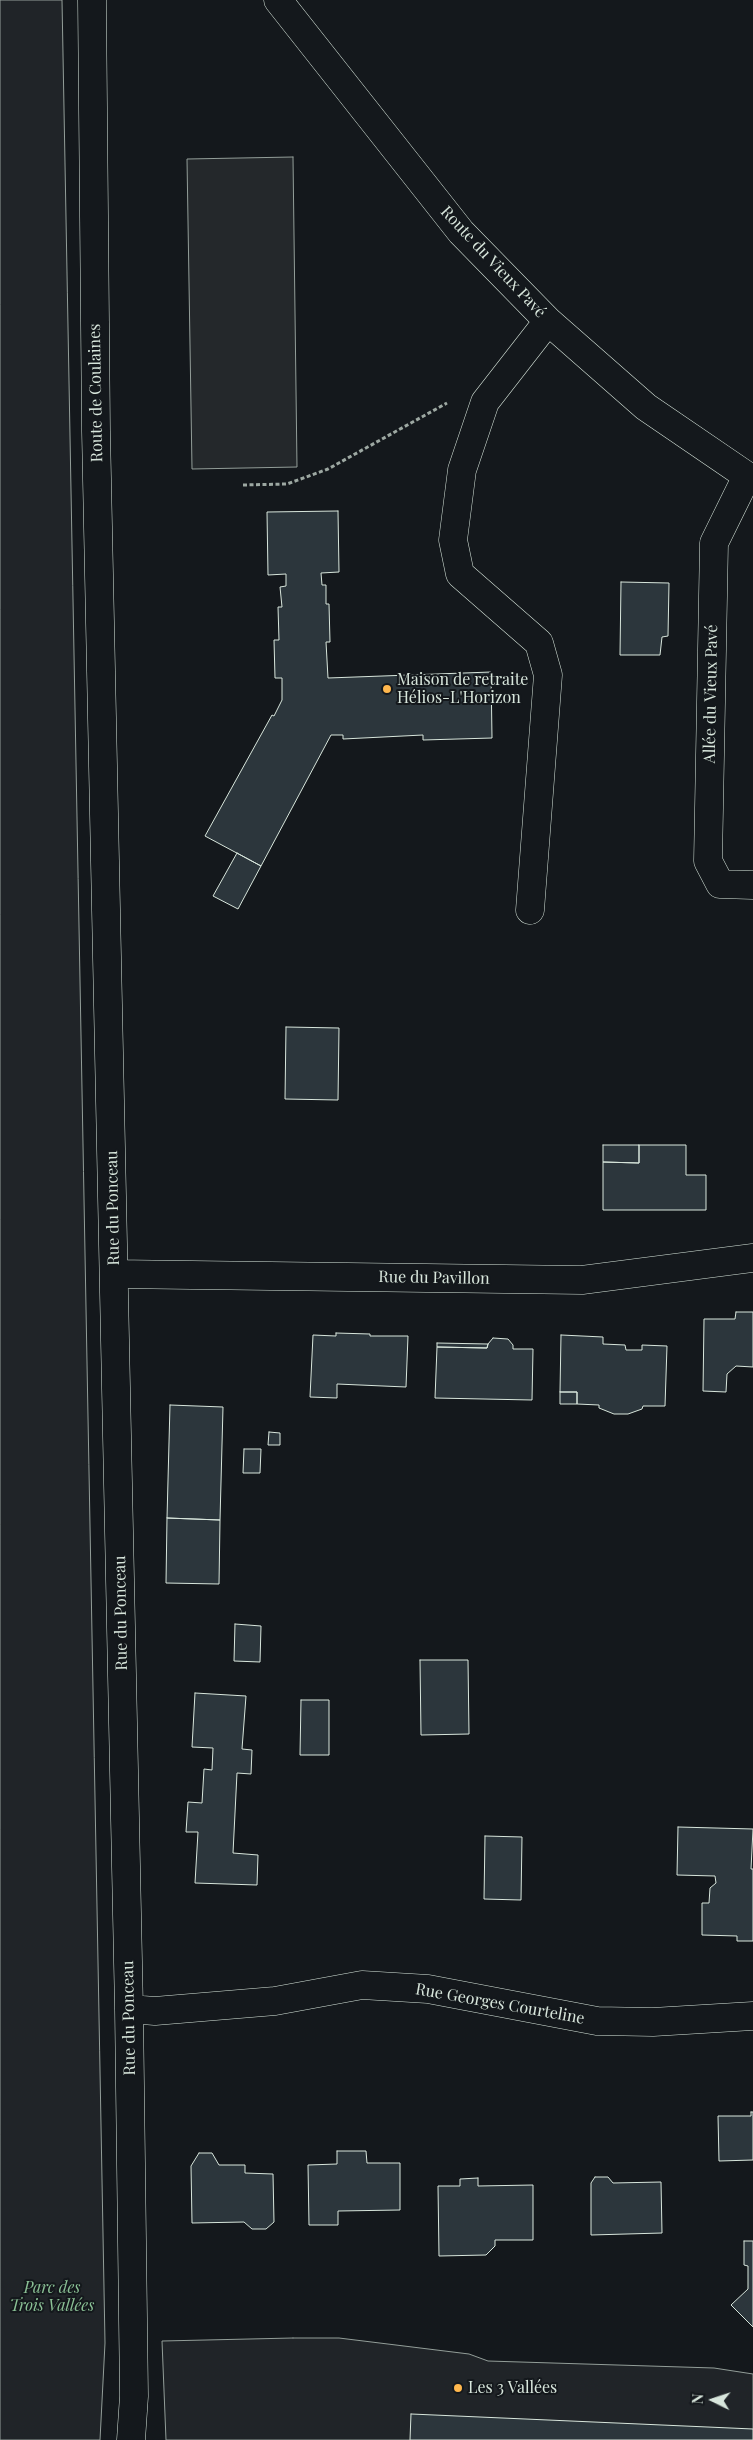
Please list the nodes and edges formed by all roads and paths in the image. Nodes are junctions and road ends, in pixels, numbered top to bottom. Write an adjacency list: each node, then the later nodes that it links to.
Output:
1 (92, 0): 7 (street, Route de Coulaines)
2 (278, 0): 3 (street, Route du Vieux Pavé)
3 (548, 322): 5 (street, Route du Vieux Pavé); 9 (street)
4 (451, 401): 6 (path)
5 (750, 478): 8 (street, Allée du Vieux Pavé)
6 (243, 485)
7 (104, 786): 11 (street, Rue du Ponceau)
8 (753, 884)
9 (530, 910)
10 (753, 1258): 11 (street, Rue du Pavillon)
11 (114, 1274): 12 (street, Rue du Ponceau)
12 (129, 2009): 13 (street, Rue Georges Courteline); 14 (street, Rue du Ponceau)
13 (753, 2016)
14 (131, 2440)

